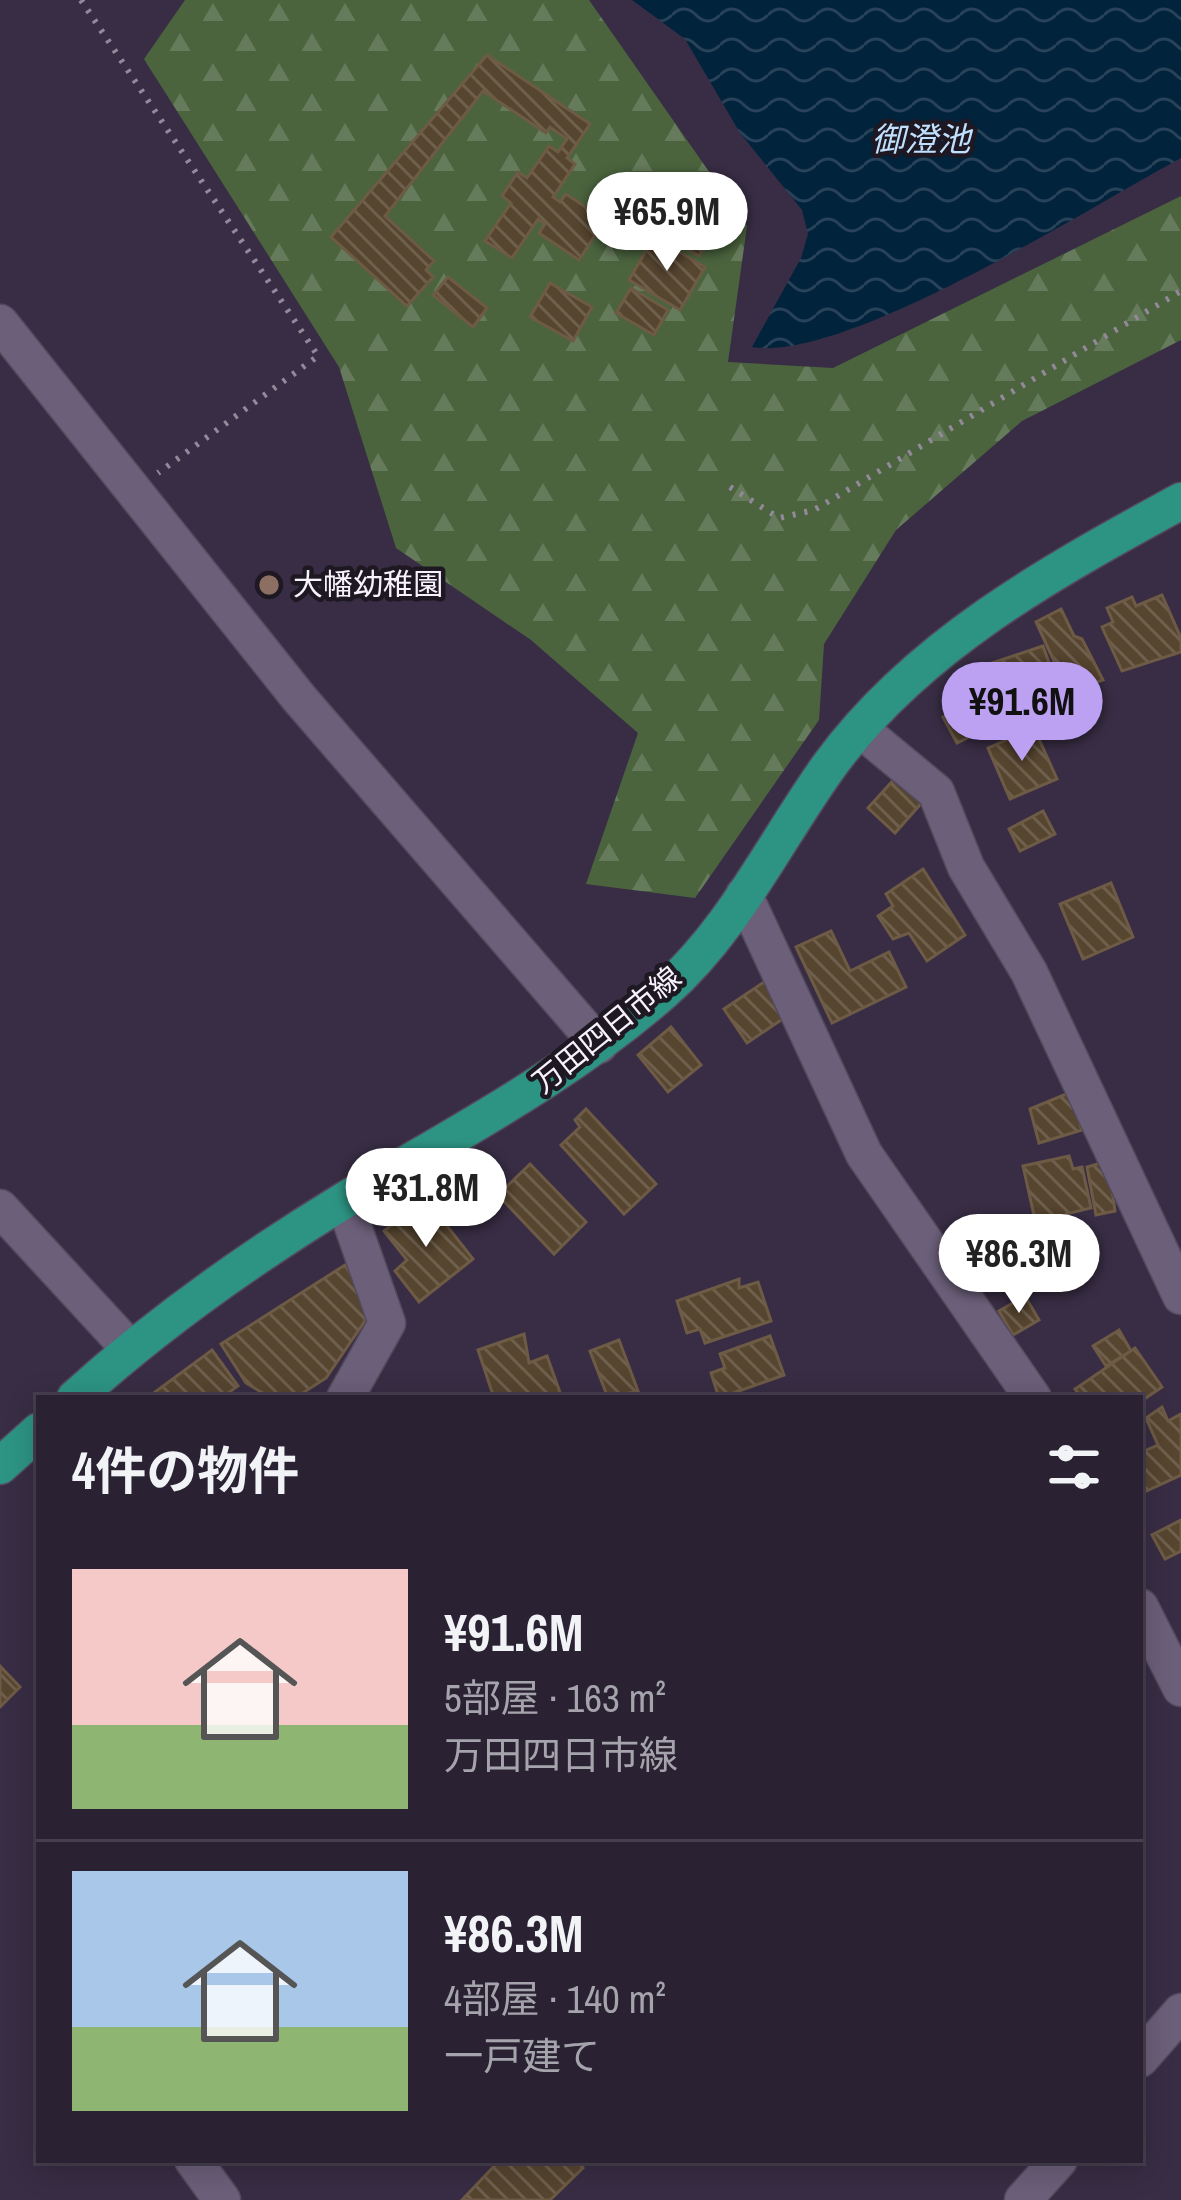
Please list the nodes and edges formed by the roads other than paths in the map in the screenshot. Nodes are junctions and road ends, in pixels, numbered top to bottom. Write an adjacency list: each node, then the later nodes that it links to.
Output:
1 (0, 322): 5 (street)
2 (1181, 501): 3 (main road, 万田四日市線)
3 (860, 729): 4 (main road, 万田四日市線); 8 (street)
4 (744, 896): 5 (main road, 万田四日市線); 12 (street)
5 (599, 1045): 6 (main road, 万田四日市線)
6 (344, 1201): 9 (main road, 万田四日市線); 11 (street)
7 (0, 1208): 9 (street)
8 (1181, 1296)
9 (130, 1349): 10 (main road, 万田四日市線)
10 (78, 1395)
11 (347, 1395)
12 (1031, 1395)
13 (36, 1434): 14 (main road)
14 (0, 1466)
15 (1143, 1612): 16 (street)
16 (1181, 1688)
17 (1181, 2012): 18 (street)
18 (1143, 2056)
19 (196, 2163): 21 (street)
20 (1056, 2163): 22 (street)
21 (222, 2200)
22 (1023, 2200)

